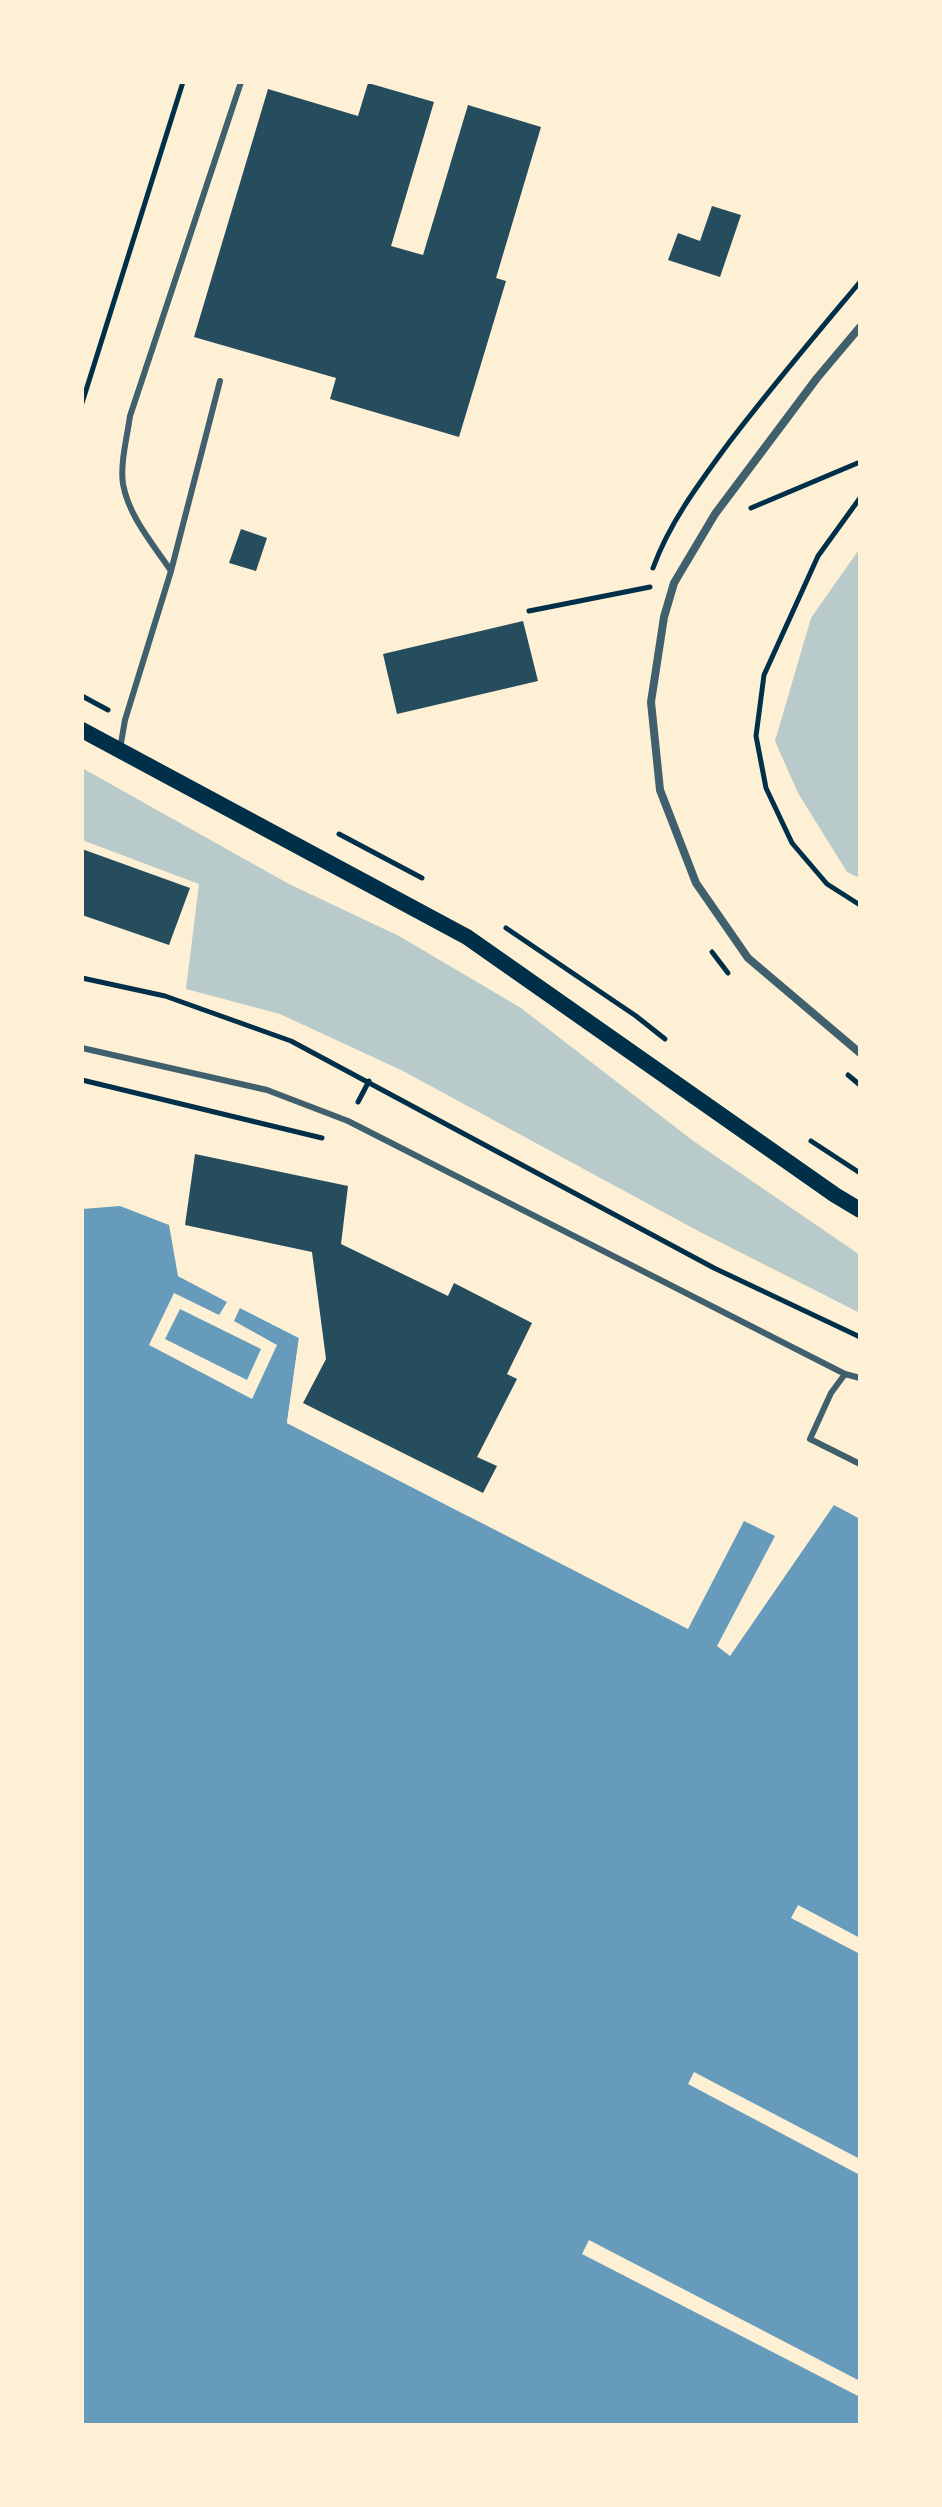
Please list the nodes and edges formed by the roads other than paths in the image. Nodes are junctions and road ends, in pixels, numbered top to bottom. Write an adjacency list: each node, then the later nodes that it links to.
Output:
1 (241, 82): 4 (lane)
2 (860, 327): 8 (street)
3 (220, 381): 4 (lane)
4 (171, 571): 6 (lane)
5 (82, 730): 6 (main road)
6 (120, 749): 9 (main road)
7 (82, 1048): 10 (lane)
8 (860, 1053)
9 (860, 1210)
10 (845, 1374): 11 (lane); 12 (lane)
11 (860, 1378)
12 (860, 1464)

